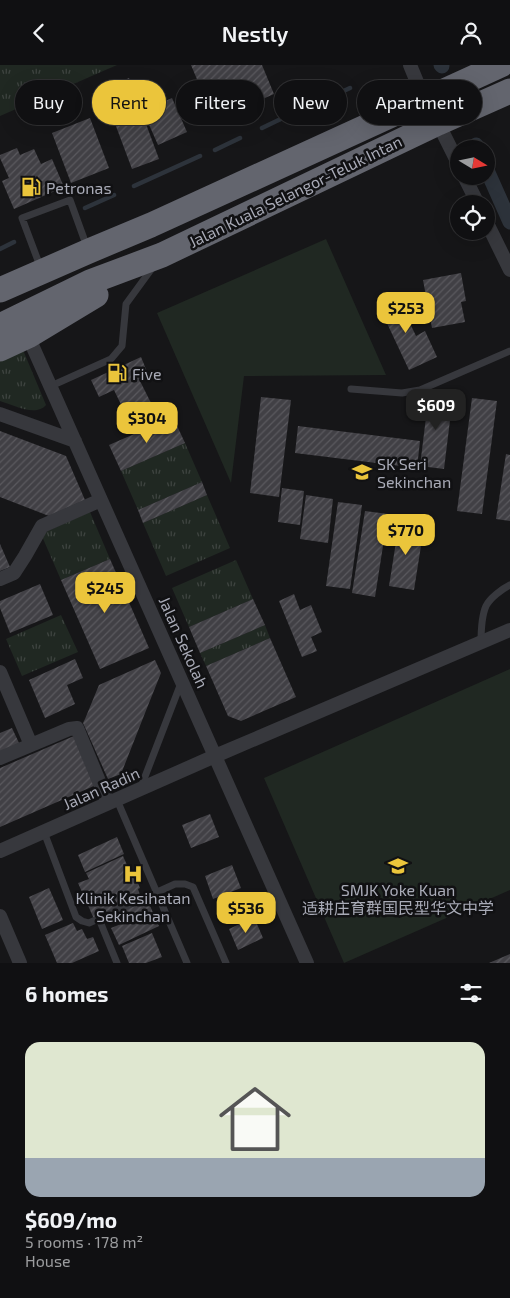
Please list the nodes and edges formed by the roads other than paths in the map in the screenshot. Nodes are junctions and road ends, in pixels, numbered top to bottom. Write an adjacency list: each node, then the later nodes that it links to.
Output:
1 (410, 65): 3 (street)
2 (501, 65): 4 (highway, Jalan Kuala Selangor-Teluk Intan)
3 (416, 80)
4 (467, 80)
5 (510, 91): 6 (highway, Jalan Kuala Selangor-Teluk Intan)
6 (482, 103)
7 (368, 125): 11 (highway, Jalan Kuala Selangor-Teluk Intan)
8 (434, 125): 14 (highway, Jalan Kuala Selangor-Teluk Intan)
9 (439, 125): 10 (street)
10 (450, 147)
11 (151, 225): 13 (highway, Jalan Kuala Selangor-Teluk Intan); 19 (highway, Jalan Kuala Selangor-Teluk Intan)
12 (495, 236): 15 (street)
13 (89, 251): 17 (highway, Jalan Kuala Selangor-Teluk Intan); 17 (lane)
14 (162, 255): 20 (highway, Jalan Kuala Selangor-Teluk Intan); 21 (highway, Jalan Kuala Selangor-Teluk Intan); 24 (lane)
15 (507, 255): 16 (street)
16 (510, 270)
17 (42, 271): 18 (highway, Jalan Kuala Selangor-Teluk Intan)
18 (0, 290)
19 (0, 306)
20 (0, 325)
21 (28, 336): 22 (highway, Jalan Kuala Selangor-Teluk Intan); 24 (street, Jalan Sekolah)
22 (0, 349)
23 (510, 351): 25 (lane)
24 (51, 386): 27 (street, Jalan Sekolah)
25 (351, 389)
26 (0, 414): 27 (street)
27 (75, 441): 28 (street, Jalan Sekolah)
28 (101, 500): 29 (street); 34 (street, Jalan Sekolah)
29 (0, 579)
30 (510, 585): 32 (lane)
31 (510, 630): 32 (street, Jalan Radin)
32 (481, 643): 36 (street, Jalan Radin)
33 (0, 672): 35 (street)
34 (182, 681): 36 (street, Jalan Sekolah); 38 (lane)
35 (31, 745): 37 (street); 39 (street)
36 (215, 756): 38 (street, Jalan Radin); 49 (street, Jalan Sekolah)
37 (0, 758)
38 (140, 790): 39 (street, Jalan Radin)
39 (112, 802): 40 (street, Jalan Radin); 42 (lane)
40 (44, 832): 41 (street, Jalan Radin); 44 (lane)
41 (0, 851)
42 (157, 893): 44 (lane); 47 (lane); 48 (lane)
43 (0, 916): 45 (street)
44 (99, 919): 46 (lane)
45 (20, 963)
46 (117, 963)
47 (187, 963)
48 (226, 963)
49 (307, 963)

